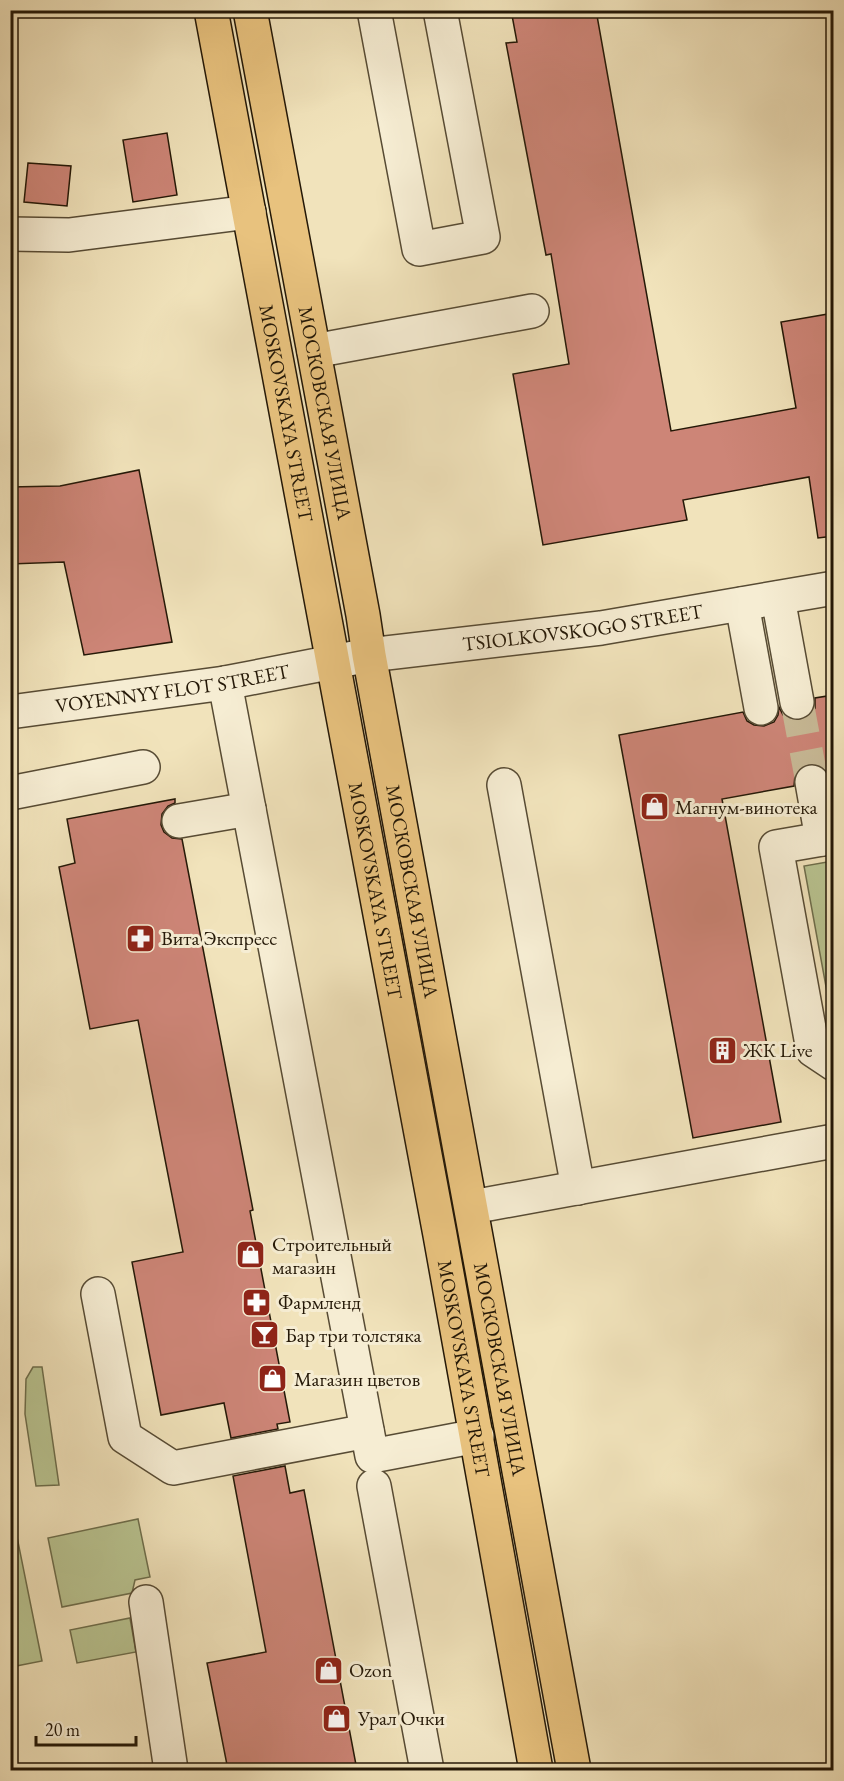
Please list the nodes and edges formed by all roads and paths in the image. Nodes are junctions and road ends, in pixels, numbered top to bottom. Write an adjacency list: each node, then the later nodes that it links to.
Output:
1 (211, 10): 5 (main road, MOSKOVSKAYA STREET)
2 (250, 10): 8 (main road, МОСКОВСКАЯ УЛИЦА)
3 (374, 10): 4 (street)
4 (440, 10)
5 (249, 212): 6 (street); 13 (main road, MOSKOVSKAYA STREET)
6 (10, 234)
7 (531, 311): 8 (street)
8 (314, 351): 12 (main road, МОСКОВСКАЯ УЛИЦА)
9 (834, 588): 10 (street, TSIOLKOVSKOGO STREET)
10 (778, 598): 11 (street, TSIOLKOVSKOGO STREET); 15 (street)
11 (734, 606): 12 (street, TSIOLKOVSKOGO STREET); 16 (street)
12 (369, 655): 13 (street, TSIOLKOVSKOGO STREET); 28 (main road, МОСКОВСКАЯ УЛИЦА)
13 (332, 662): 14 (street, VOYENNYY FLOT STREET); 31 (main road, MOSKOVSKAYA STREET)
14 (225, 683): 17 (street, VOYENNYY FLOT STREET); 22 (street)
15 (797, 702)
16 (753, 710)
17 (10, 712)
18 (143, 767): 21 (street)
19 (812, 782): 24 (street)
20 (504, 785): 27 (street)
21 (10, 793)
22 (249, 809): 23 (street); 30 (street)
23 (179, 821)
24 (828, 838): 25 (street)
25 (834, 1064)
26 (834, 1141): 27 (street)
27 (578, 1188): 28 (street)
28 (472, 1207): 37 (main road, МОСКОВСКАЯ УЛИЦА)
29 (98, 1294): 30 (street)
30 (367, 1431): 31 (street)
31 (477, 1436): 36 (main road, MOSKOVSKAYA STREET)
32 (374, 1486): 35 (street)
33 (146, 1602): 34 (street)
34 (171, 1770)
35 (427, 1770)
36 (536, 1770)
37 (574, 1770)

